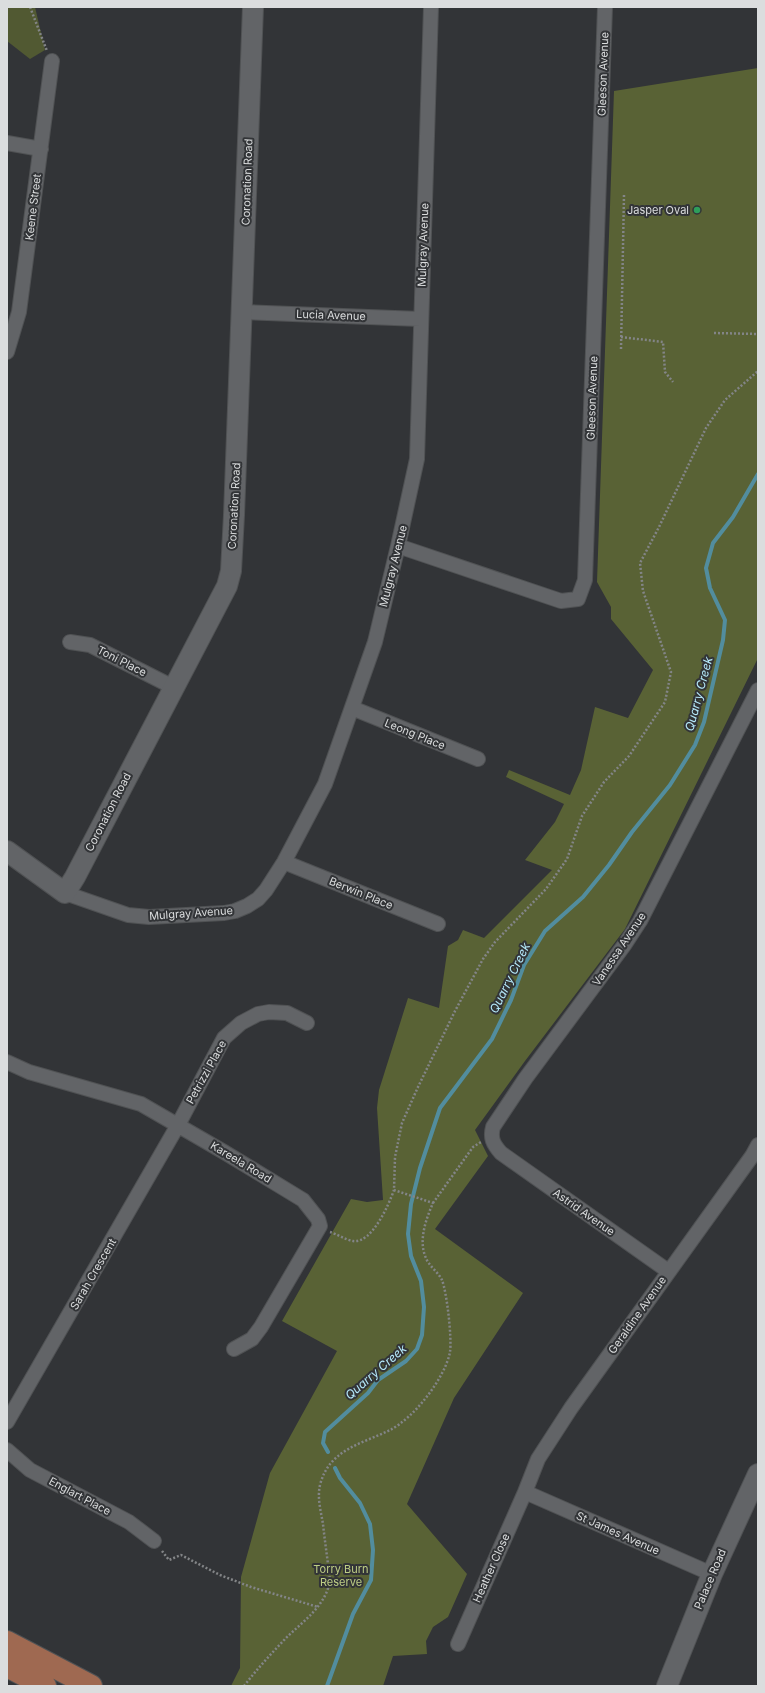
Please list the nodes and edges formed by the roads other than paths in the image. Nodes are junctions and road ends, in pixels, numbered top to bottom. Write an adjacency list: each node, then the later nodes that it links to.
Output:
1 (253, 7): 7 (street, Coronation Road)
2 (430, 7): 8 (street, Mulgray Avenue)
3 (605, 7): 10 (street, Gleeson Avenue)
4 (52, 61): 6 (street, Keene Street)
5 (7, 143): 6 (street)
6 (41, 149): 9 (street, Keene Street)
7 (242, 312): 8 (street, Lucia Avenue); 12 (street, Coronation Road)
8 (420, 319): 10 (street, Mulgray Avenue)
9 (7, 352)
10 (398, 546): 14 (street, Mulgray Avenue)
11 (70, 642): 12 (street, Toni Place)
12 (173, 687): 18 (street, Coronation Road)
13 (758, 690): 24 (street, Vanessa Avenue)
14 (352, 708): 15 (street, Leong Place); 17 (street, Mulgray Avenue)
15 (478, 759)
16 (7, 851): 18 (street)
17 (284, 862): 18 (street, Mulgray Avenue); 19 (street, Berwin Place)
18 (65, 893)
19 (438, 924)
20 (307, 1023): 22 (street, Petrizzi Place)
21 (9, 1068): 22 (street, Kareela Road)
22 (178, 1125): 26 (street, Kareela Road); 27 (street, Sarah Crescent)
23 (758, 1144): 25 (street, Geraldine Avenue)
24 (501, 1153): 25 (street, Astrid Avenue)
25 (668, 1271): 30 (street, Geraldine Avenue)
26 (234, 1350)
27 (7, 1422)
28 (7, 1450): 31 (street, Englart Place)
29 (757, 1477): 32 (street, Palace Road)
30 (525, 1492): 32 (street, St James Avenue); 34 (street, Heather Close)
31 (154, 1541)
32 (712, 1574): 38 (street, Palace Road)
33 (7, 1642): 37 (main road)
34 (458, 1644)
35 (7, 1666): 36 (main road)
36 (45, 1686)
37 (91, 1686)
38 (667, 1686)

